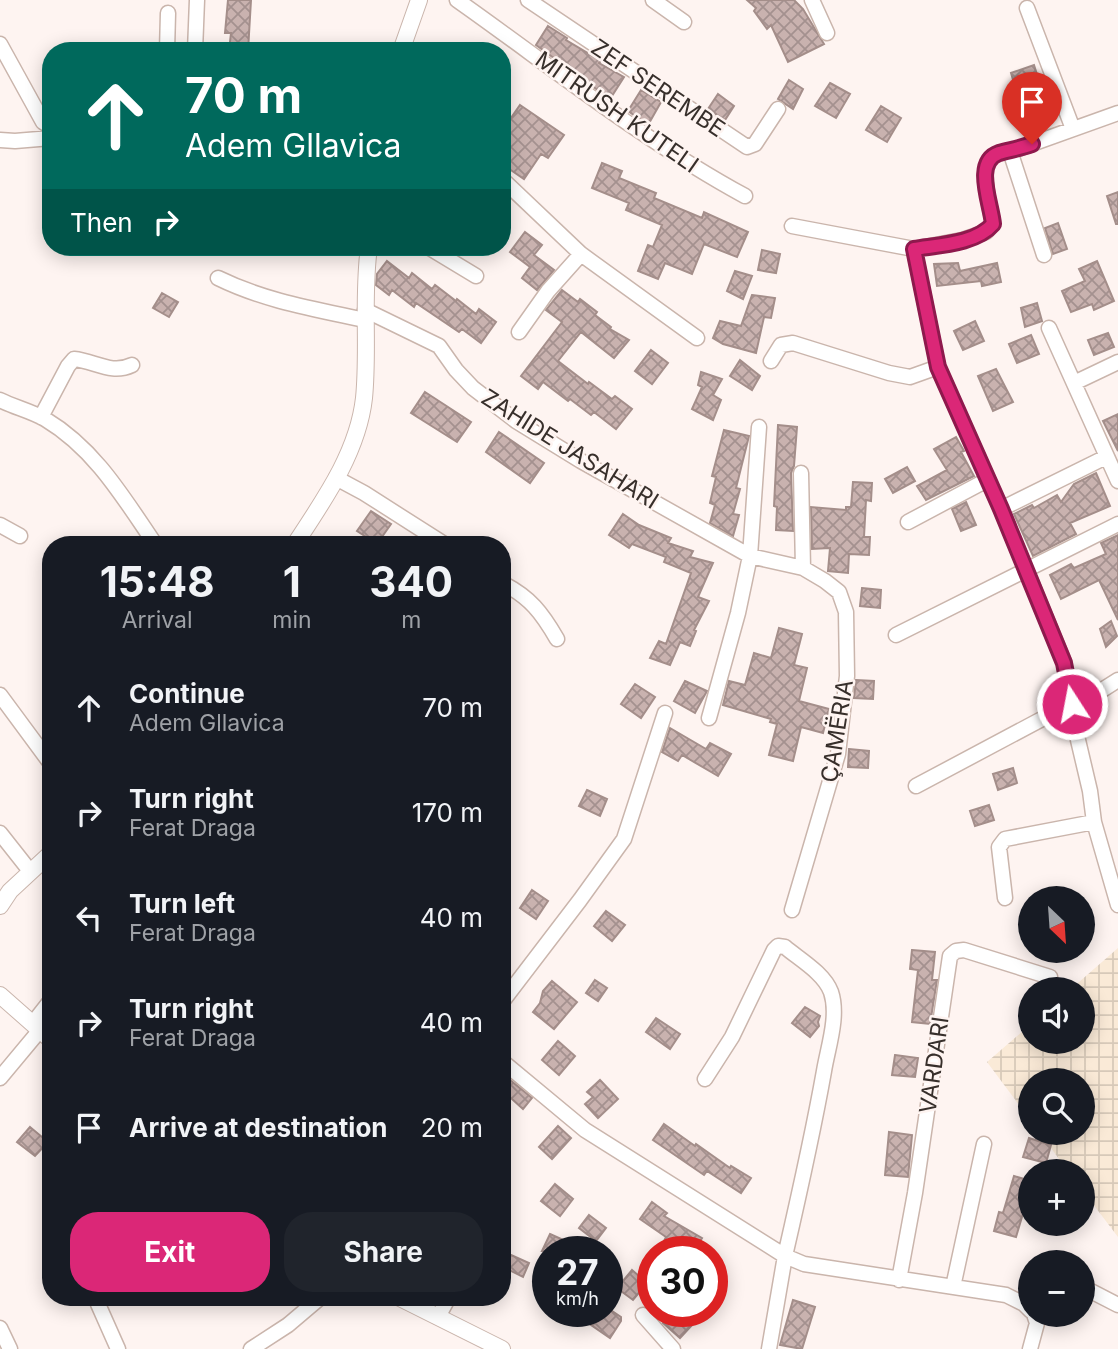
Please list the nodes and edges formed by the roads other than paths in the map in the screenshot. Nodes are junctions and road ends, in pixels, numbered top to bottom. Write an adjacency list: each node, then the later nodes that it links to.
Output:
1 (197, 0): 12 (street)
2 (419, 0): 13 (street)
3 (457, 0): 23 (street, MITRUSH KUTELI)
4 (528, 0): 15 (street, ZEF SEREMBE)
5 (653, 0): 9 (street)
6 (812, 0): 10 (street)
7 (1027, 8): 18 (street)
8 (168, 13): 11 (street)
9 (684, 22)
10 (828, 33)
11 (167, 42)
12 (195, 42)
13 (404, 42)
14 (0, 44): 17 (street)
15 (778, 109)
16 (1118, 113): 18 (street)
17 (42, 120)
18 (1073, 130): 21 (street)
19 (42, 139): 20 (street)
20 (0, 140)
21 (1010, 151): 25 (street); 27 (street)
22 (511, 188): 26 (street)
23 (745, 196)
24 (792, 226): 25 (street)
25 (914, 249): 39 (street)
26 (581, 254): 34 (street); 35 (street)
27 (1044, 254)
28 (368, 256): 32 (street)
29 (444, 256): 30 (street)
30 (476, 276)
31 (218, 278): 32 (street, ZAHIDE JASAHARI)
32 (365, 315): 46 (street); 57 (street, ZAHIDE JASAHARI)
33 (1049, 328): 40 (street)
34 (519, 332)
35 (697, 338)
36 (771, 361): 39 (street)
37 (1118, 362): 40 (street)
38 (132, 365): 42 (street)
39 (938, 367): 47 (street)
40 (1074, 383): 44 (street)
41 (0, 400): 42 (street)
42 (41, 417): 54 (street)
43 (759, 427): 57 (street)
44 (1106, 457): 48 (street); 49 (street)
45 (801, 473): 58 (street)
46 (336, 478): 55 (street); 56 (street)
47 (987, 480): 49 (street); 50 (street)
48 (1118, 481)
49 (1001, 509): 59 (street)
50 (908, 522)
51 (1118, 524): 59 (street)
52 (0, 525): 53 (street)
53 (20, 536)
54 (150, 536)
55 (300, 536)
56 (431, 536)
57 (750, 556): 58 (street, ÇAMËRIA); 67 (street)
58 (803, 568): 77 (street, ÇAMËRIA)
59 (1025, 571): 61 (street); 65 (street)
60 (511, 588): 62 (street)
61 (896, 635)
62 (557, 639)
63 (1118, 680): 65 (street)
64 (0, 695): 68 (street)
65 (1072, 704): 69 (street); 70 (street)
66 (665, 713): 79 (street)
67 (709, 718)
68 (42, 752)
69 (916, 786)
70 (1094, 822): 74 (street); 75 (street)
71 (0, 833): 73 (street)
72 (42, 861): 73 (street)
73 (30, 871): 76 (street)
74 (1005, 898)
75 (1118, 905)
76 (0, 906)
77 (792, 910)
78 (1050, 977): 87 (street, VARDARI)
79 (511, 990)
80 (0, 995): 81 (street)
81 (41, 1031): 83 (street)
82 (511, 1069): 86 (street)
83 (0, 1078)
84 (705, 1079): 86 (street)
85 (984, 1144): 88 (street)
86 (785, 1256): 87 (street); 105 (street)
87 (899, 1280): 88 (street)
88 (953, 1287): 90 (street)
89 (1095, 1293): 91 (street)
90 (1018, 1301)
91 (1118, 1305)
92 (100, 1306): 101 (street)
93 (310, 1306): 102 (street)
94 (416, 1306): 96 (street)
95 (444, 1306): 96 (street)
96 (438, 1317): 103 (street)
97 (654, 1327): 104 (street)
98 (1036, 1327): 106 (street)
99 (0, 1328): 100 (street)
100 (10, 1349)
101 (118, 1349)
102 (251, 1349)
103 (502, 1349)
104 (673, 1349)
105 (769, 1349)
106 (1030, 1349)

